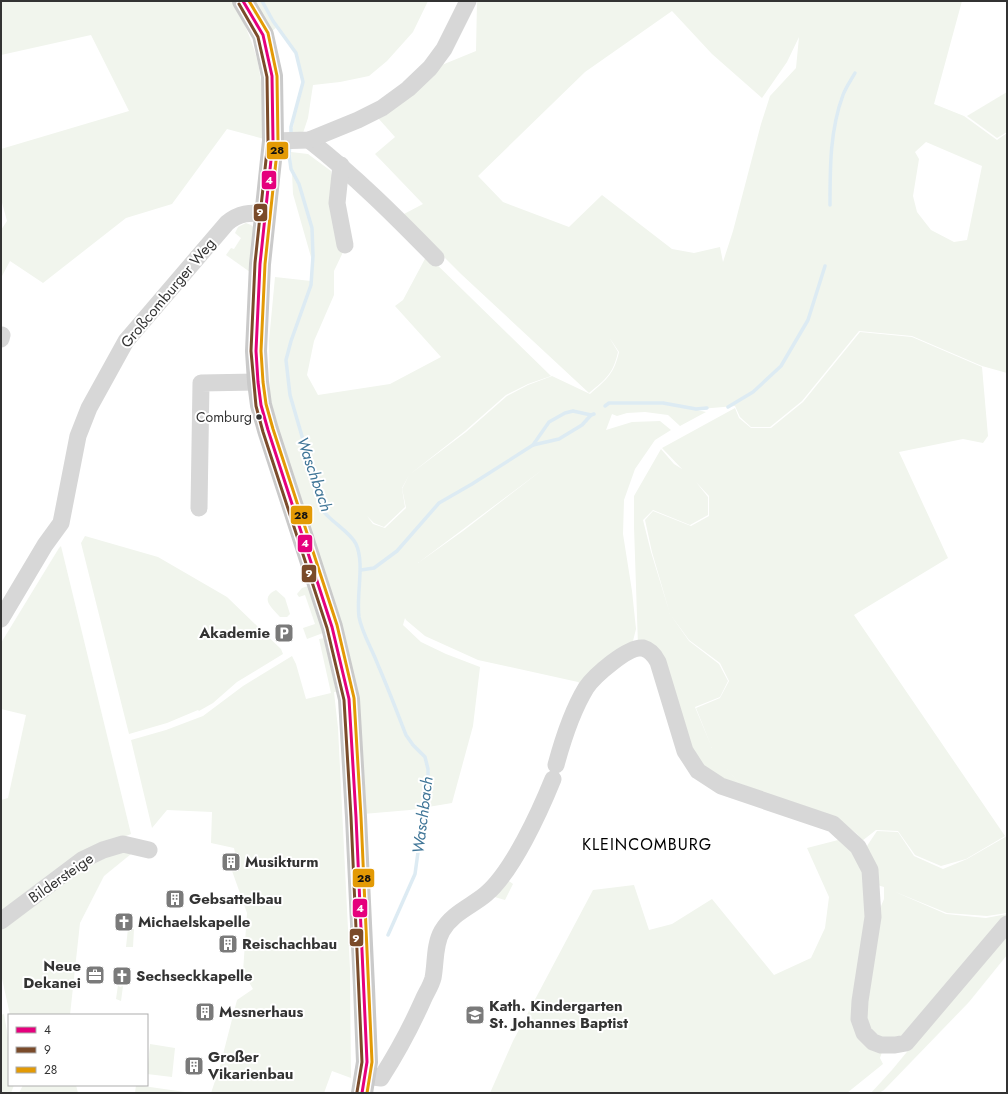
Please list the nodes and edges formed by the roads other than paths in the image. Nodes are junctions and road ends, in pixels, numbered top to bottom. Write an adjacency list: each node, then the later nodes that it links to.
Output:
1 (243, 1): 4 (main road)
2 (468, 1): 3 (street)
3 (309, 140): 4 (street); 5 (street)
4 (273, 141): 6 (main road)
5 (341, 165): 7 (street); 8 (street)
6 (265, 214): 9 (main road); 11 (street, Großcomburger Weg)
7 (345, 245)
8 (436, 258)
9 (258, 382): 10 (street); 15 (main road)
10 (200, 508)
11 (1, 619)
12 (149, 850): 13 (street, Bildersteige)
13 (1, 922)
14 (1007, 924): 15 (street)
15 (363, 1085)

